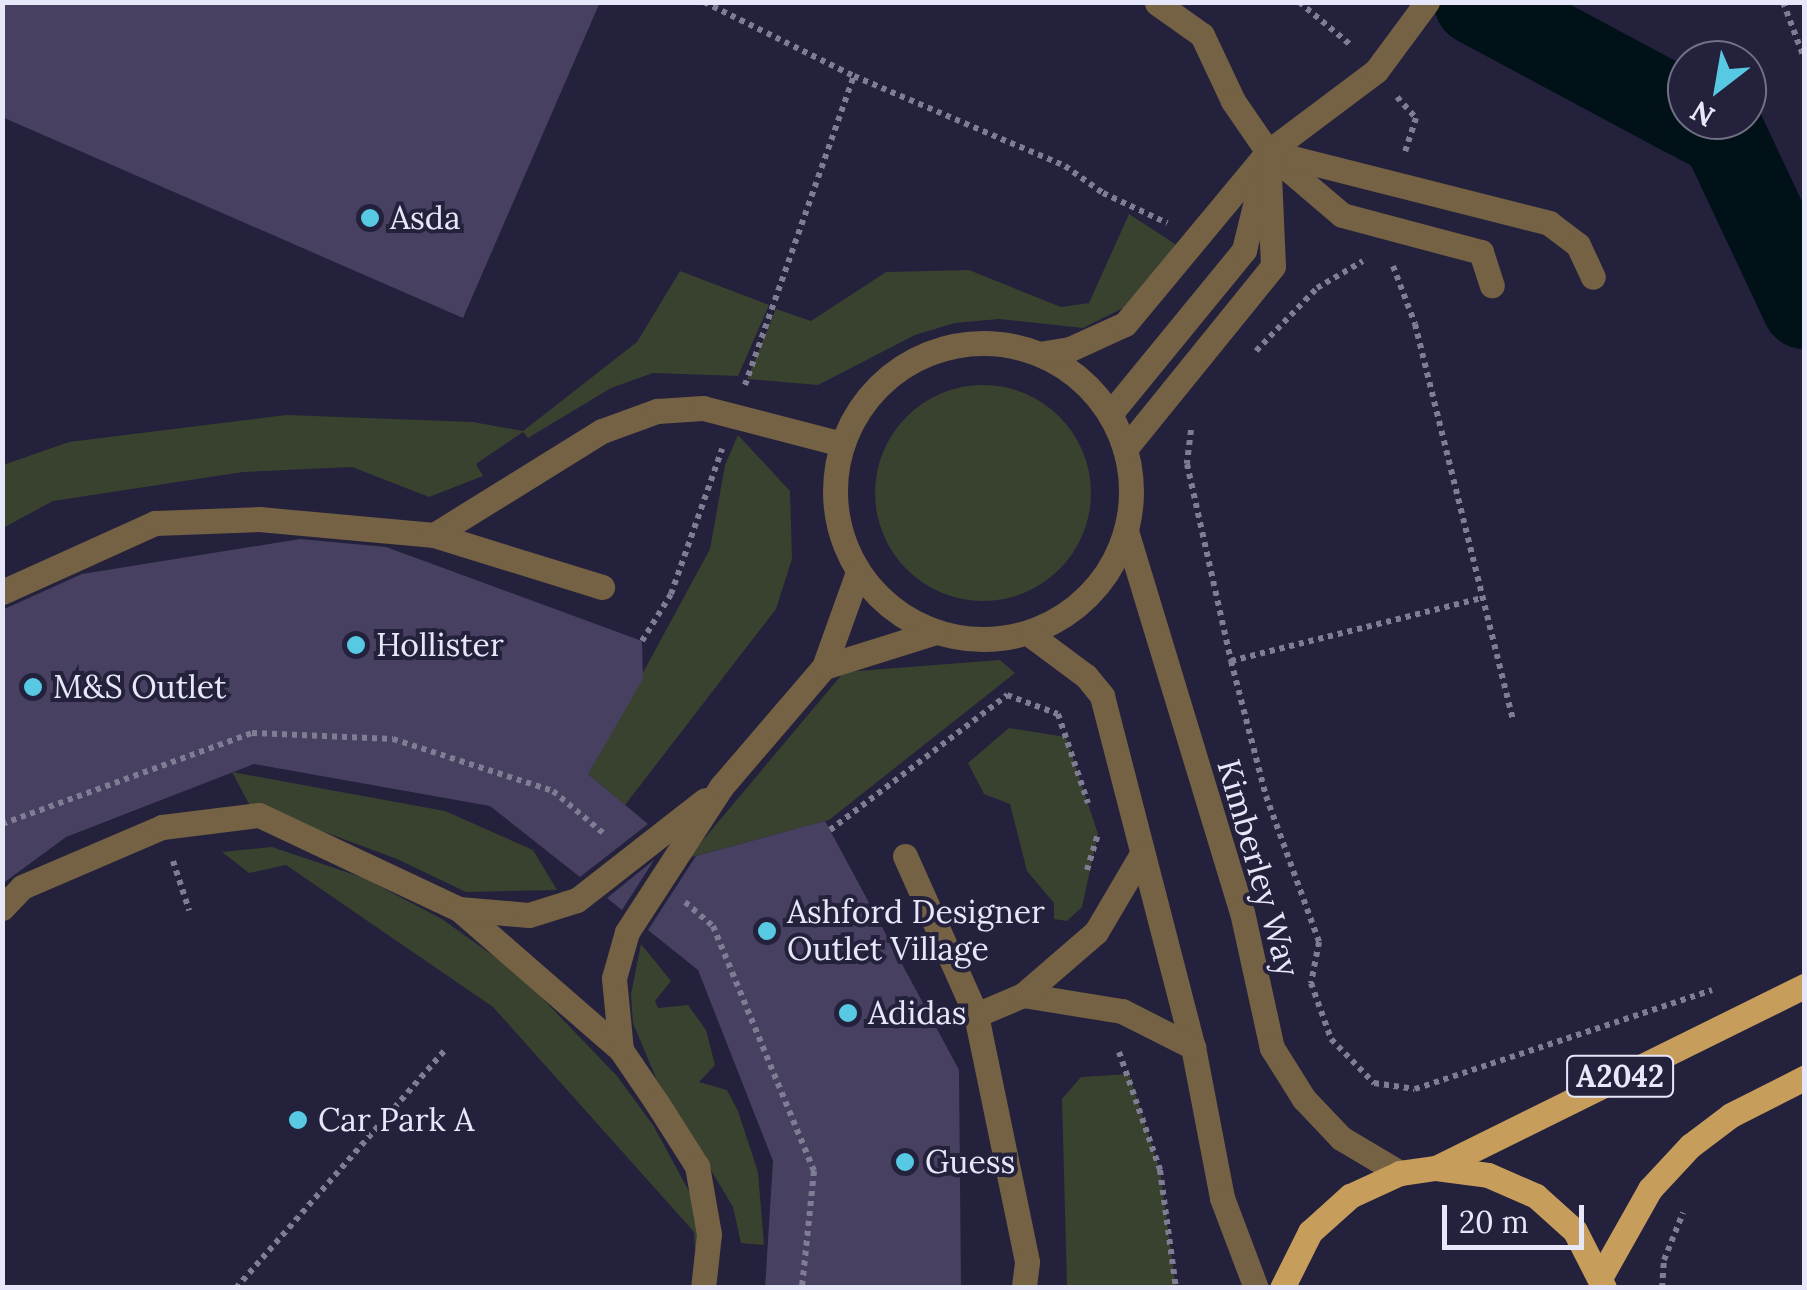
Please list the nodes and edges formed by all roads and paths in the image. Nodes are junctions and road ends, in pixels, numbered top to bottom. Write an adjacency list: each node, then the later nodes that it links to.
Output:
1 (704, 2): 8 (path)
2 (1299, 2): 6 (path)
3 (1783, 2): 7 (path)
4 (1158, 3): 10 (street)
5 (1426, 5): 10 (street)
6 (1348, 42)
7 (1804, 58)
8 (854, 76): 12 (path); 19 (path)
9 (1392, 90): 11 (path)
10 (1268, 152): 15 (street); 16 (street); 17 (street); 20 (street); 23 (street)
11 (1404, 155)
12 (1177, 227)
13 (1388, 255): 29 (path)
14 (1375, 258): 18 (path)
15 (1593, 277)
16 (1492, 286)
17 (1039, 354): 20 (street); 22 (street)
18 (1244, 364)
19 (736, 414): 22 (street); 25 (street); 32 (path)
20 (1110, 414): 23 (street)
21 (1197, 419): 33 (path)
22 (842, 444): 26 (street)
23 (1125, 449): 24 (street)
24 (1126, 532): 31 (street); 58 (street, Kimberley Way)
25 (434, 535): 27 (street); 28 (street)
26 (858, 572): 30 (street); 34 (street)
27 (602, 587)
28 (2, 592)
29 (1481, 598): 33 (path); 35 (path)
30 (936, 632): 31 (street); 34 (street)
31 (1028, 633): 41 (street)
32 (642, 641)
33 (1232, 661): 51 (path)
34 (824, 667): 36 (street)
35 (1513, 718)
36 (721, 787): 45 (street); 55 (street)
37 (553, 792): 38 (path)
38 (2, 824)
39 (162, 827): 44 (street); 45 (street); 46 (path)
40 (830, 830): 43 (path)
41 (1142, 854): 49 (street); 52 (street)
42 (905, 856): 50 (street)
43 (1085, 877)
44 (2, 908)
45 (459, 908): 55 (street)
46 (190, 910)
47 (713, 926): 63 (path)
48 (1804, 986): 51 (main road, A2042)
49 (1023, 994): 50 (street); 52 (street)
50 (976, 1015): 64 (street)
51 (1730, 1022): 57 (main road, A2042)
52 (1193, 1047): 66 (street)
53 (1117, 1048): 65 (path)
54 (446, 1049): 61 (path)
55 (621, 1050): 62 (street)
56 (1804, 1078): 60 (main road, A2042)
57 (1436, 1168): 58 (main road); 60 (main road)
58 (1400, 1174): 67 (main road)
59 (1695, 1198): 68 (path)
60 (1603, 1282)
61 (236, 1288)
62 (703, 1288)
63 (802, 1288)
64 (1024, 1288)
65 (1176, 1288)
66 (1256, 1288)
67 (1282, 1288)
68 (1662, 1288)

